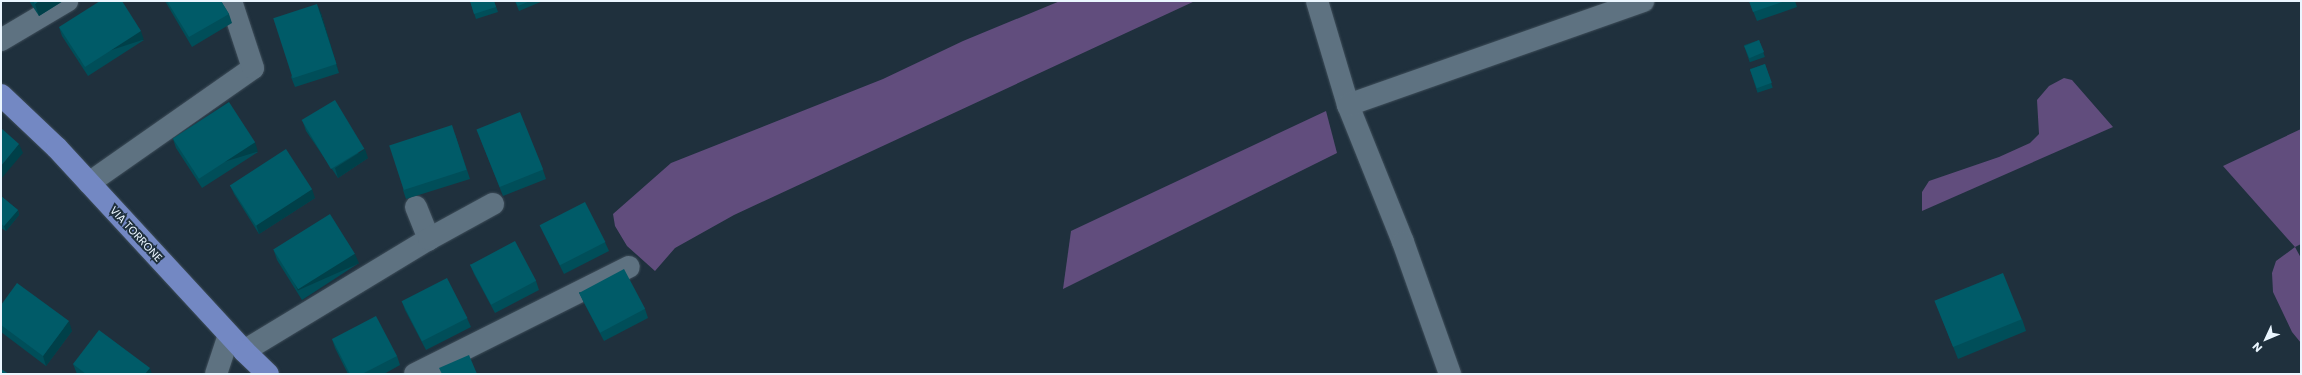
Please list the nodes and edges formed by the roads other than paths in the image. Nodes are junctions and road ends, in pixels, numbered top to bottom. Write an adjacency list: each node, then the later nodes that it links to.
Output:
1 (67, 1): 5 (street)
2 (231, 1): 8 (street)
3 (1317, 1): 7 (street)
4 (1643, 1): 7 (street)
5 (1, 40)
6 (1, 95): 8 (main road, VIA TORRONE)
7 (1348, 105): 18 (street)
8 (89, 183): 13 (main road, VIA TORRONE)
9 (493, 204): 11 (street)
10 (416, 207): 11 (street)
11 (429, 239): 14 (street)
12 (629, 267): 17 (street)
13 (228, 335): 14 (main road, VIA TORRONE); 15 (street)
14 (244, 351): 16 (main road, VIA TORRONE)
15 (216, 374)
16 (268, 374)
17 (416, 374)
18 (1450, 374)

